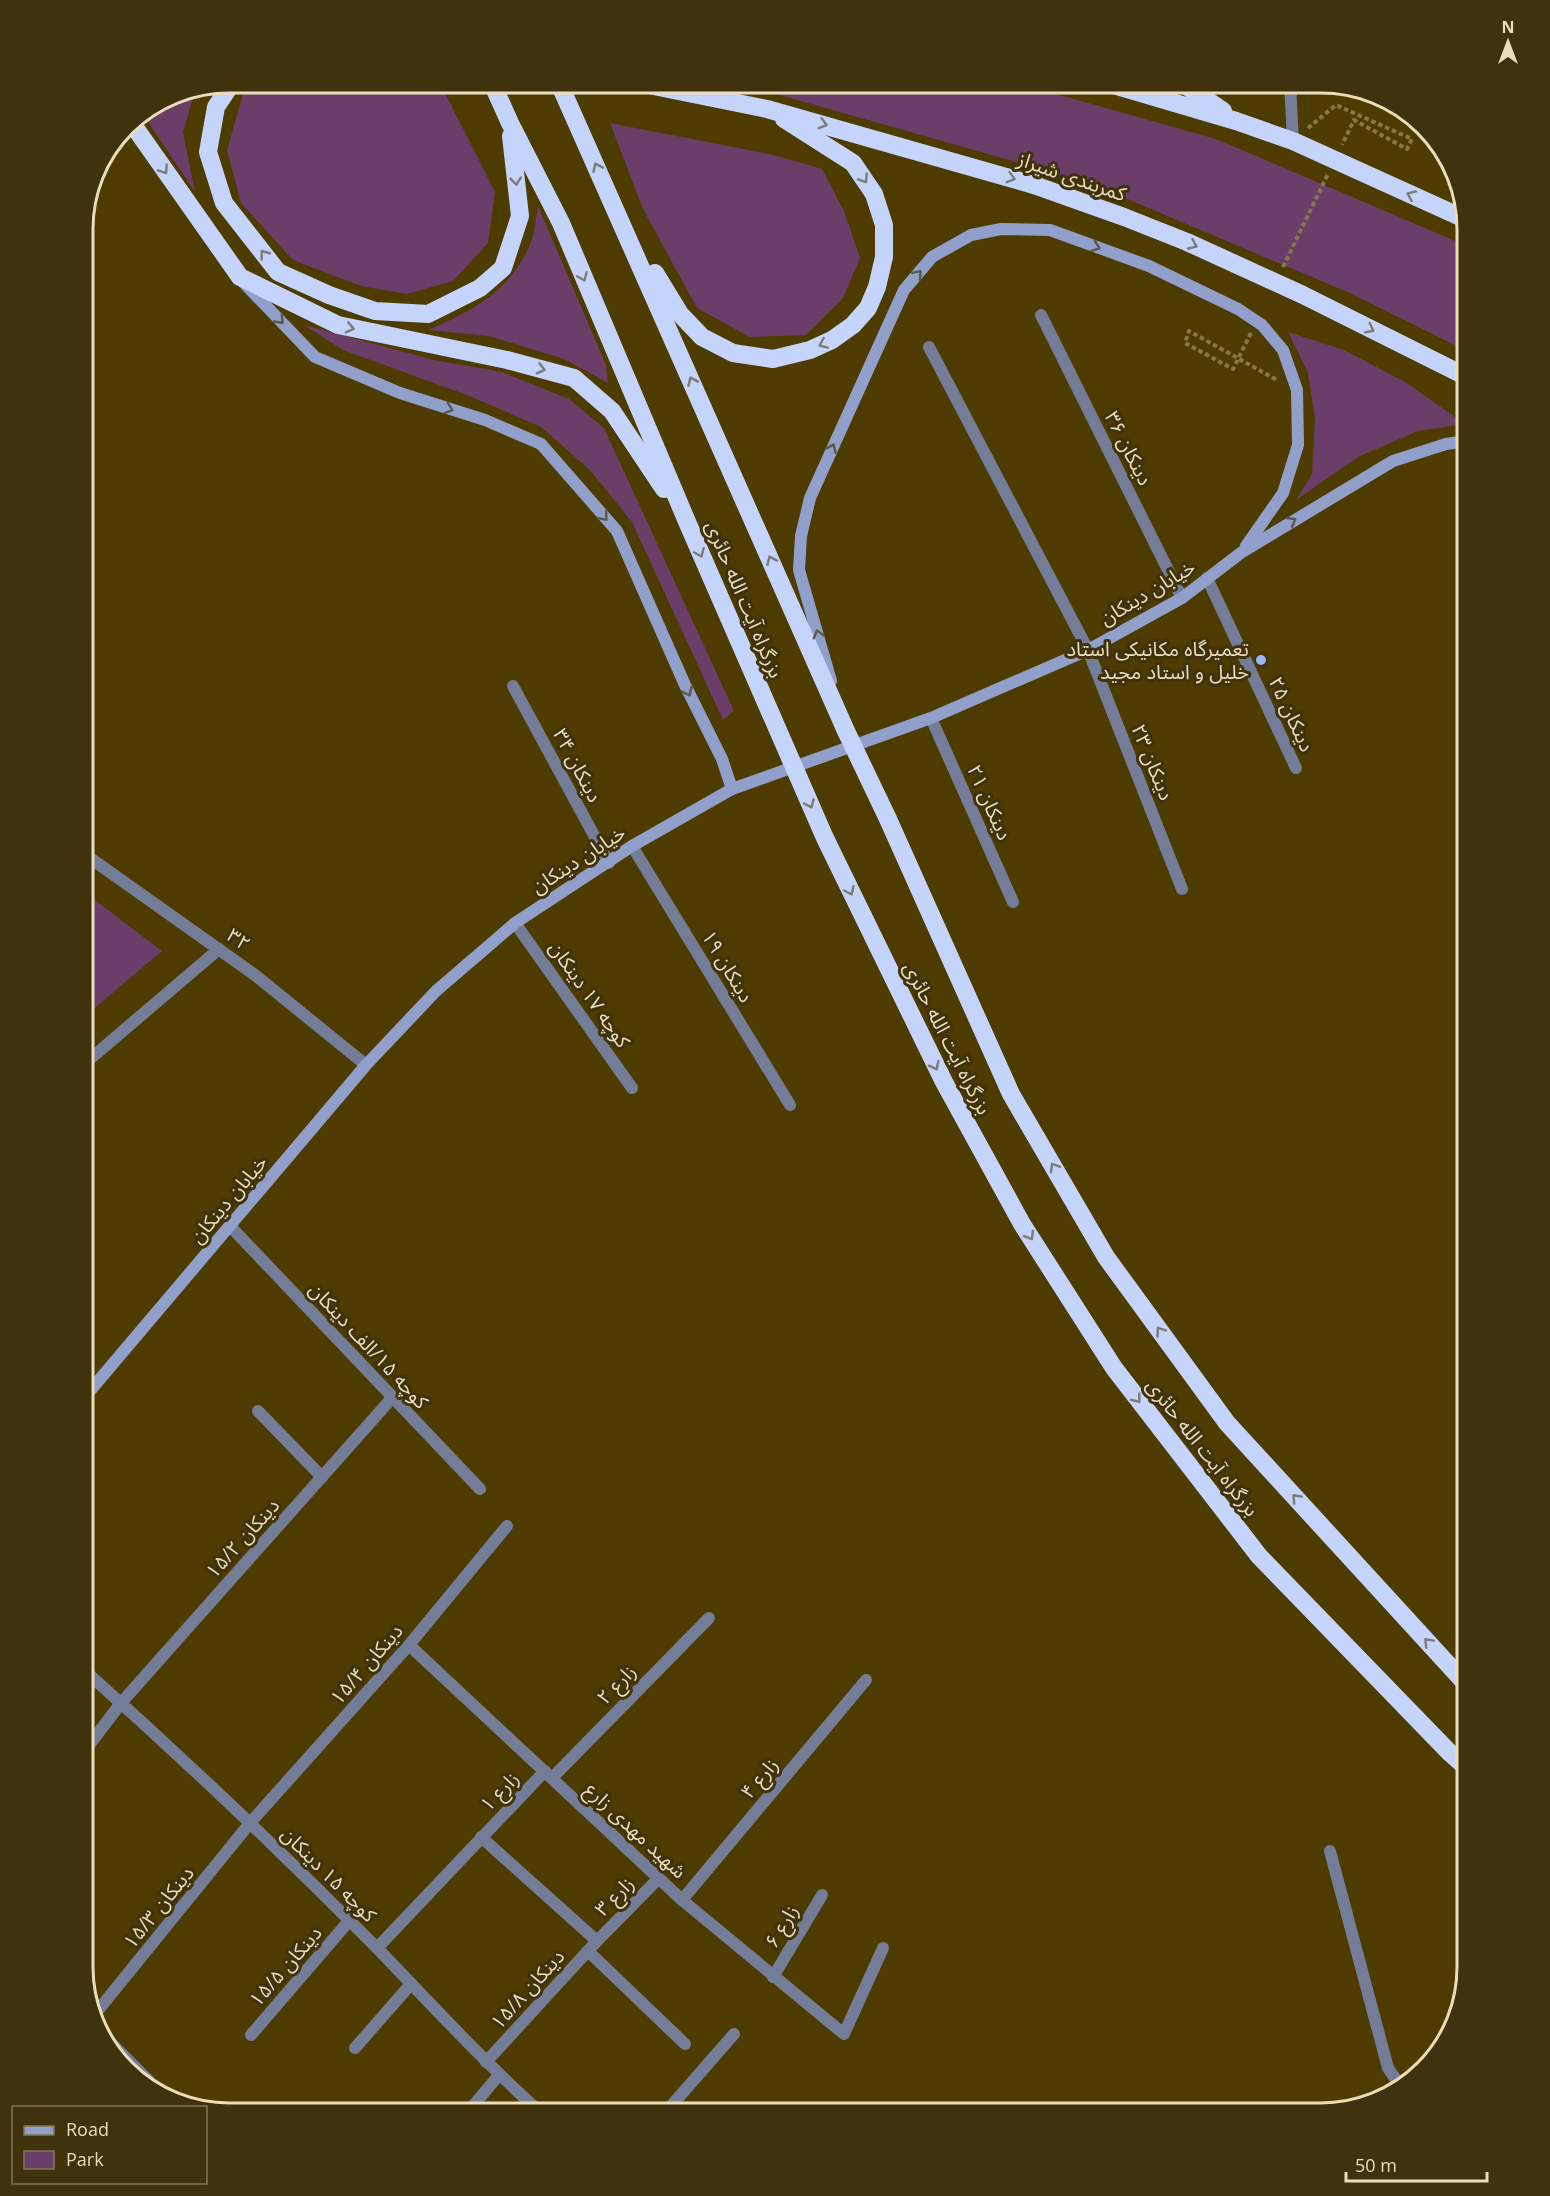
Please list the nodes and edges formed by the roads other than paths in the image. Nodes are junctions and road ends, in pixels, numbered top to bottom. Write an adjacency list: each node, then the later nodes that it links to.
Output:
1 (225, 93): 10 (highway, one-way to 1)
2 (497, 93): 10 (highway)
3 (564, 93): 14 (highway, one-way to 3)
4 (688, 93): 8 (highway, کمربندی شیراز)
5 (1141, 93): 9 (highway)
6 (1196, 93): 9 (highway)
7 (1291, 93): 12 (street)
8 (767, 109): 14 (highway, one-way to 14); 18 (highway, کمربندی شیراز, one-way to 18)
9 (1236, 121): 12 (highway)
10 (510, 123): 20 (highway, بزرگراه آیت الله حائری, one-way to 20)
11 (136, 130): 15 (highway, one-way to 15)
12 (1293, 141): 13 (highway, one-way to 12)
13 (1456, 215)
14 (621, 220): 27 (highway, بزرگراه آیت الله حائری, one-way to 14)
15 (240, 277): 20 (highway, one-way to 20); 29 (main road, one-way to 29)
16 (1041, 315): 23 (street, ۳۶ دینکان)
17 (929, 347): 24 (street, ۲۳ دینکان)
18 (1457, 372)
19 (1457, 442): 21 (main road, one-way to 19)
20 (688, 524): 55 (highway, بزرگراه آیت الله حائری, one-way to 55)
21 (1242, 552): 22 (main road, خیابان دینکان); 27 (main road, one-way to 21)
22 (1207, 578): 23 (main road, خیابان دینکان); 28 (street, ۲۵ دینکان)
23 (1182, 598): 24 (main road, خیابان دینکان)
24 (1088, 650): 26 (main road, خیابان دینکان); 33 (street, ۲۳ دینکان)
25 (513, 686): 32 (street, ۳۴ دینکان)
26 (931, 718): 29 (main road, خیابان دینکان); 34 (street, ۲۱ دینکان)
27 (846, 731): 50 (highway, بزرگراه آیت الله حائری, one-way to 27)
28 (1296, 768)
29 (732, 789): 30 (main road, خیابان دینکان)
30 (633, 846): 32 (main road, خیابان دینکان); 40 (street, ۱۹ دینکان)
31 (93, 860): 36 (street, ۳۲)
32 (609, 863): 35 (main road, خیابان دینکان)
33 (1182, 890)
34 (1013, 902)
35 (515, 922): 38 (main road, خیابان دینکان); 39 (street, کوچه ۱۷ دینکان)
36 (219, 949): 37 (street); 38 (street, ۳۲)
37 (93, 1056)
38 (366, 1065): 41 (main road, خیابان دینکان)
39 (632, 1088)
40 (790, 1105)
41 (230, 1226): 42 (main road, خیابان دینکان); 43 (street, کوچه ۱۵/الف دینکان)
42 (93, 1387)
43 (392, 1398): 45 (street, ۱۵/۲ دینکان); 46 (street, کوچه ۱۵/الف دینکان)
44 (258, 1411): 45 (street)
45 (322, 1477): 53 (street, ۱۵/۲ دینکان)
46 (480, 1489)
47 (507, 1526): 49 (street, ۱۵/۴ دینکان)
48 (708, 1618): 56 (street, ۲ زارع)
49 (409, 1645): 56 (street, شهید مهدی زارع); 57 (street, ۱۵/۴ دینکان)
50 (1457, 1674)
51 (93, 1679): 53 (street, کوچه ۱۵ دینکان)
52 (866, 1680): 62 (street, ۴ زارع)
53 (121, 1703): 54 (street, ۱۵/۲ دینکان); 57 (street, کوچه ۱۵ دینکان)
54 (93, 1739)
55 (1457, 1759)
56 (549, 1775): 58 (street, ۱ زارع); 60 (street, شهید مهدی زارع)
57 (250, 1823): 63 (street, کوچه ۱۵ دینکان); 70 (street, ۱۵/۳ دینکان)
58 (481, 1837): 64 (street); 65 (street, ۱ زارع)
59 (1330, 1851): 77 (street)
60 (659, 1878): 62 (street, شهید مهدی زارع); 64 (street, ۳ زارع)
61 (822, 1895): 68 (street, ۶ زارع)
62 (682, 1900): 68 (street, شهید مهدی زارع)
63 (349, 1921): 65 (street, کوچه ۱۵ دینکان); 72 (street, ۱۵/۵ دینکان)
64 (597, 1941): 67 (street, ۱۵/۸ دینکان)
65 (377, 1948): 69 (street, کوچه ۱۵ دینکان)
66 (884, 1948): 68 (street, شهید مهدی زارع)
67 (588, 1951): 73 (street); 75 (street, ۱۵/۸ دینکان)
68 (773, 1977)
69 (411, 1984): 74 (street); 75 (street, کوچه ۱۵ دینکان)
70 (100, 2008)
71 (734, 2034): 80 (street)
72 (251, 2036)
73 (685, 2044)
74 (355, 2048)
75 (486, 2062): 76 (street, کوچه ۱۵ دینکان)
76 (499, 2075): 78 (street); 79 (street, کوچه ۱۵ دینکان)
77 (1397, 2080)
78 (475, 2103)
79 (530, 2103)
80 (674, 2103)

